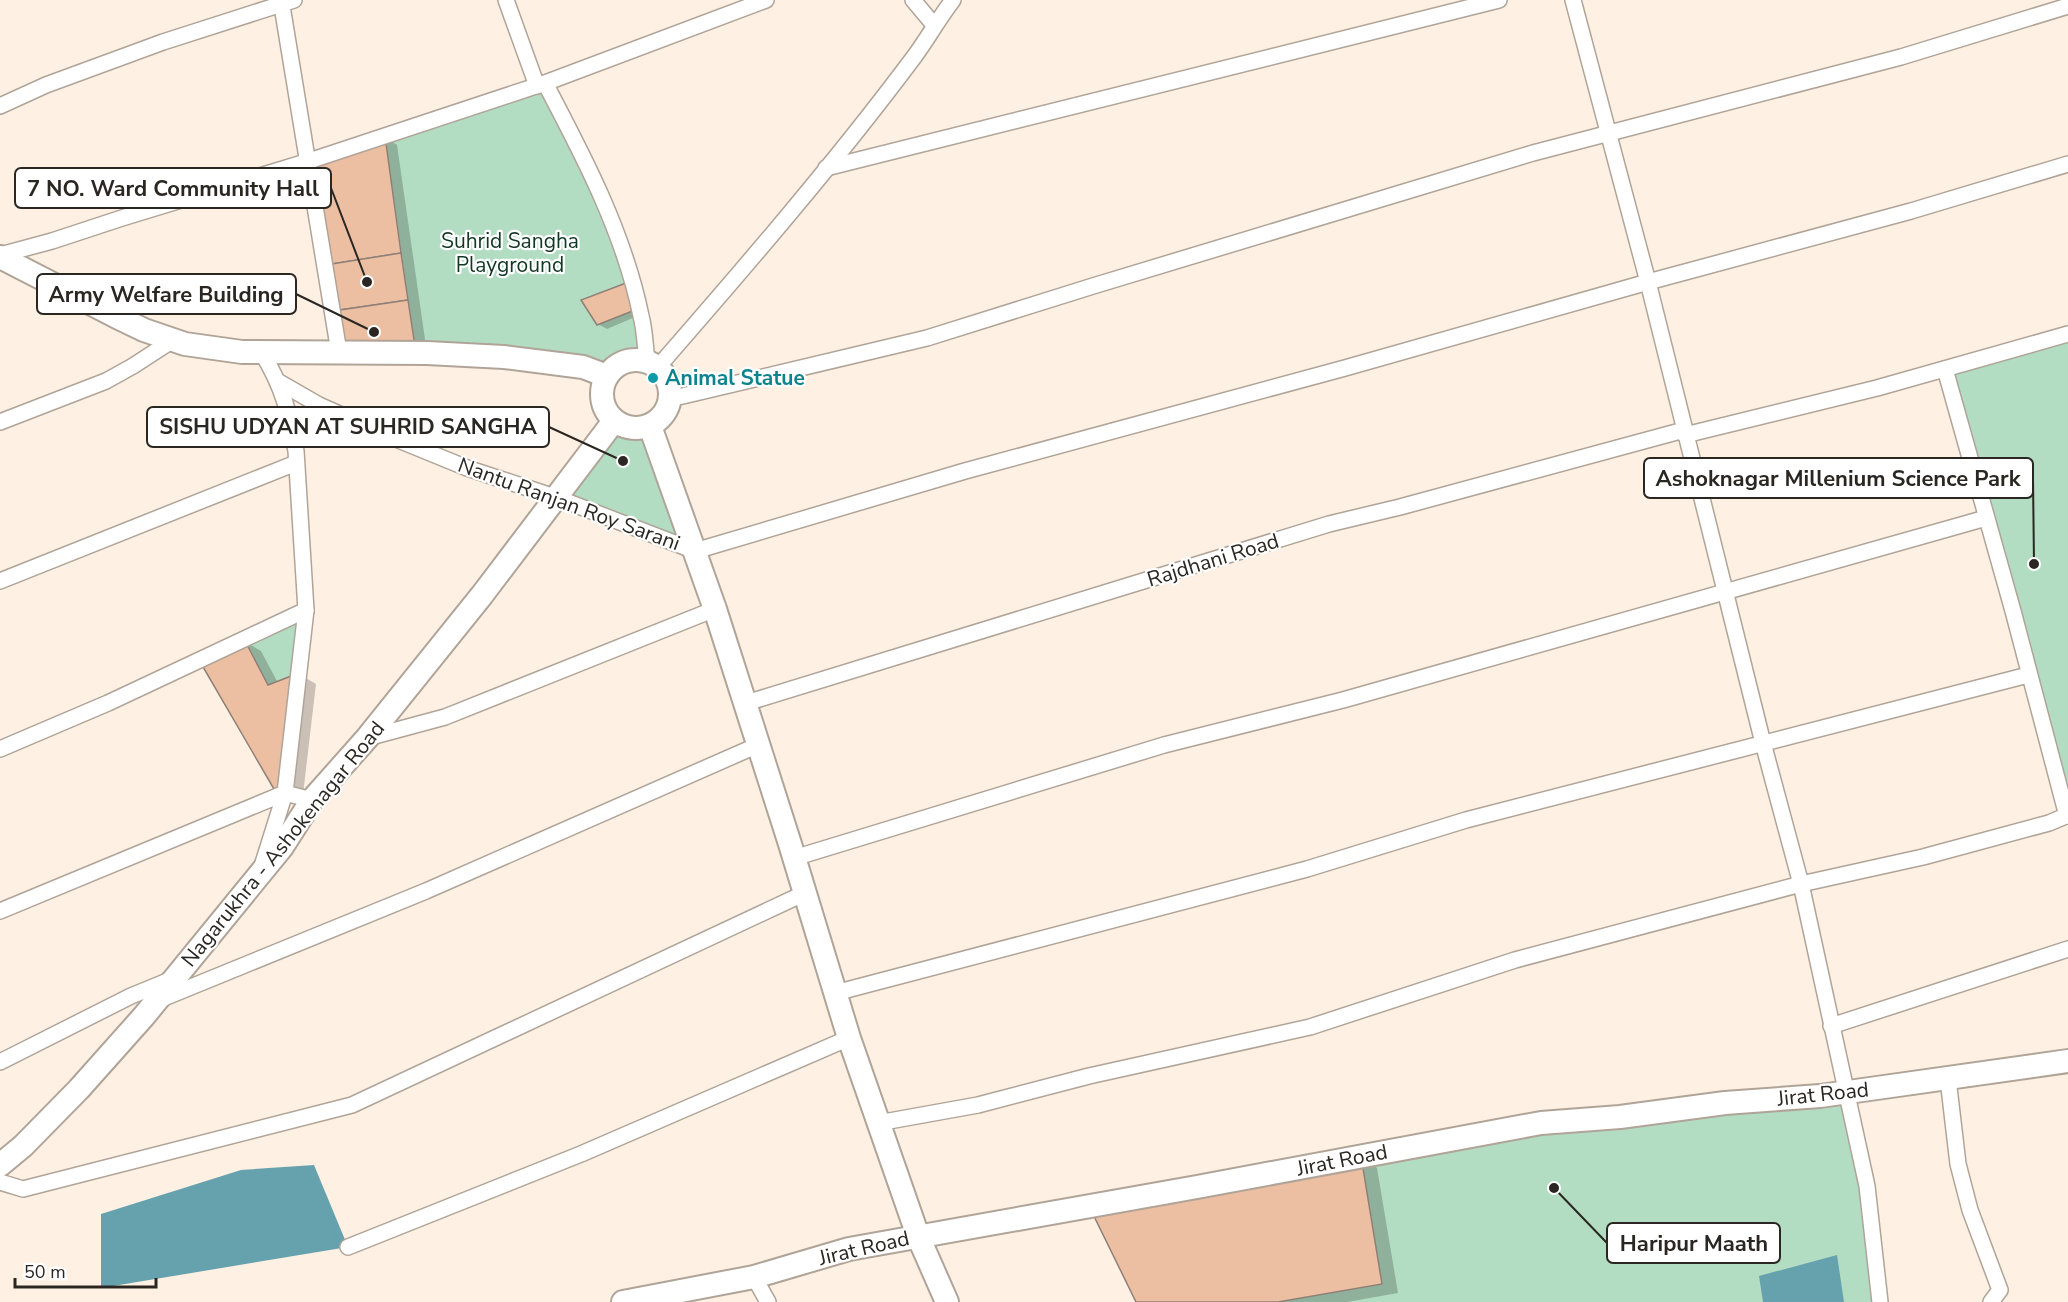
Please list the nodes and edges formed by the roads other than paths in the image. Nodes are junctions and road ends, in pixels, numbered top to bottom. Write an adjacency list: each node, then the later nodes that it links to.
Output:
1 (506, 0): 10 (street)
2 (766, 0): 10 (street)
3 (913, 0): 9 (street)
4 (953, 0): 9 (street)
5 (1499, 0): 15 (street)
6 (1573, 0): 12 (street)
7 (285, 1): 11 (street); 13 (street)
8 (2068, 6): 12 (street)
9 (934, 25): 15 (street)
10 (541, 84): 13 (street); 22 (street)
11 (0, 106)
12 (1608, 133): 17 (street); 26 (street)
13 (309, 161): 16 (street); 20 (street)
14 (2068, 164): 17 (street)
15 (826, 168): 22 (street)
16 (0, 256): 19 (main road)
17 (1648, 282): 30 (street); 34 (street)
18 (2068, 334): 23 (street, Rajdhani Road)
19 (173, 340): 21 (main road); 28 (street)
20 (339, 352): 21 (main road); 24 (main road)
21 (262, 353): 25 (street)
22 (653, 364): 24 (main road); 26 (main road)
23 (1945, 369): 30 (street, Rajdhani Road); 33 (street)
24 (607, 376): 27 (main road)
25 (279, 381): 31 (street); 32 (street, Nantu Ranjan Roy Sarani)
26 (670, 399): 29 (main road)
27 (614, 421): 29 (main road); 32 (main road, Nagarukhra - Ashokenagar Road)
28 (0, 422)
29 (650, 426): 34 (main road)
30 (1685, 433): 36 (street); 40 (street, Rajdhani Road)
31 (296, 463): 35 (street); 38 (street)
32 (555, 497): 34 (street, Nantu Ranjan Roy Sarani); 41 (main road, Nagarukhra - Ashokenagar Road)
33 (1986, 518): 36 (street); 39 (street)
34 (695, 551): 37 (main road)
35 (0, 581)
36 (1725, 592): 42 (street); 48 (street)
37 (715, 609): 40 (main road); 41 (street)
38 (306, 610): 44 (street); 45 (street)
39 (2028, 675): 42 (street); 47 (street)
40 (746, 703): 43 (main road)
41 (367, 738): 46 (main road, Nagarukhra - Ashokenagar Road)
42 (1763, 743): 50 (street); 55 (street)
43 (758, 745): 48 (main road); 56 (street)
44 (0, 749)
45 (285, 793): 46 (street); 49 (street); 52 (street)
46 (312, 800): 49 (main road, Nagarukhra - Ashokenagar Road)
47 (2067, 816): 50 (street)
48 (794, 858): 51 (main road)
49 (259, 876): 54 (main road, Nagarukhra - Ashokenagar Road)
50 (1802, 884): 57 (street); 63 (street)
51 (805, 893): 55 (main road); 65 (street)
52 (0, 911)
53 (2068, 949): 57 (street)
54 (176, 977): 56 (main road, Nagarukhra - Ashokenagar Road); 60 (street)
55 (835, 993): 58 (main road)
56 (158, 1000): 64 (main road, Nagarukhra - Ashokenagar Road)
57 (1831, 1026): 62 (street)
58 (849, 1038): 63 (main road); 67 (street)
59 (2068, 1061): 61 (main road, Jirat Road)
60 (0, 1062)
61 (1948, 1078): 62 (main road, Jirat Road); 73 (street)
62 (1845, 1093): 66 (main road, Jirat Road); 72 (street)
63 (878, 1123): 66 (main road)
64 (0, 1165)
65 (0, 1182)
66 (918, 1236): 68 (main road, Jirat Road); 71 (main road)
67 (348, 1246)
68 (754, 1277): 69 (main road, Jirat Road); 70 (street)
69 (623, 1302)
70 (768, 1302)
71 (947, 1302)
72 (1880, 1302)
73 (1991, 1302)

